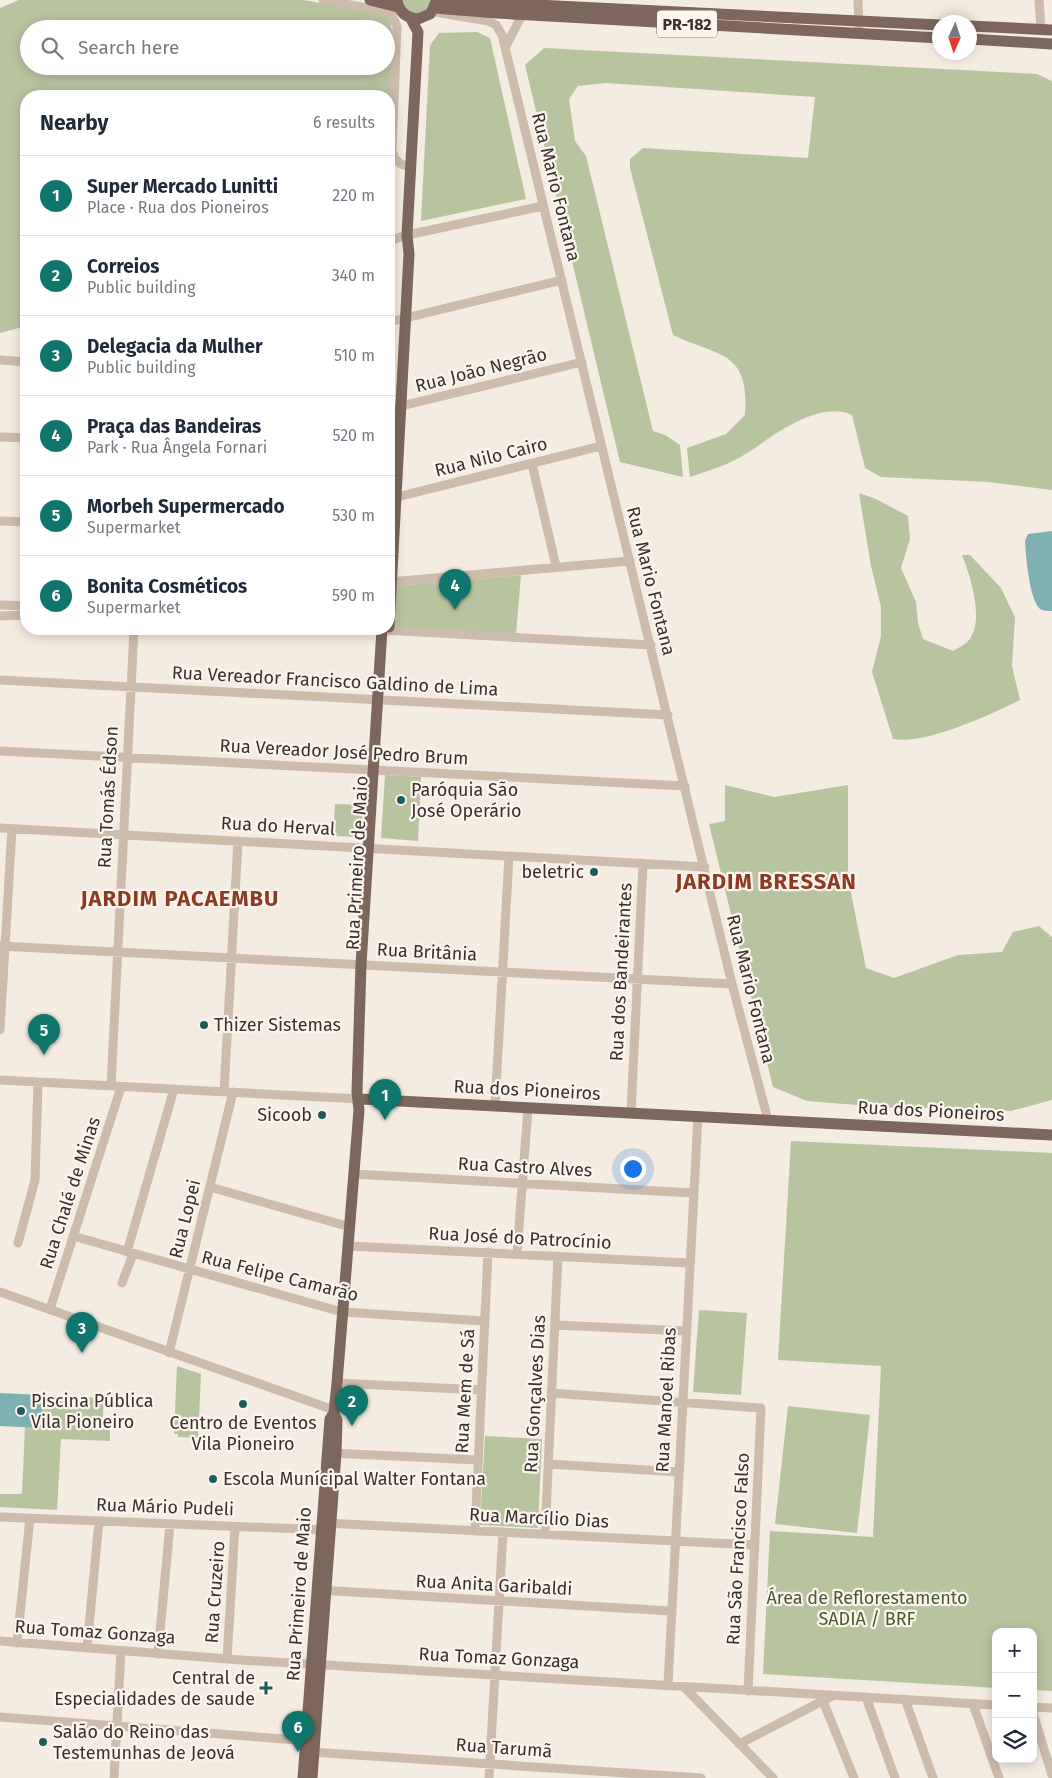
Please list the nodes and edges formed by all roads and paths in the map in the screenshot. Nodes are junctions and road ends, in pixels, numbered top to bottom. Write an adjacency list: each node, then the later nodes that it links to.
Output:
1 (323, 0): 11 (street)
2 (370, 0): 6 (main road)
3 (858, 0): 12 (street)
4 (1039, 0): 16 (street)
5 (494, 1): 7 (main road, PR-182); 8 (main road, PR-182)
6 (398, 3): 10 (main road)
7 (434, 7): 9 (main road, PR-182); 10 (main road, PR-182); 17 (main road); 22 (street, Rua Mario Fontana)
8 (566, 11): 9 (main road, PR-182); 12 (main road, PR-182); 18 (main road, PR-182)
9 (522, 15): 22 (street)
10 (411, 19): 17 (main road)
11 (394, 20)
12 (859, 20): 14 (main road, PR-182); 18 (street)
13 (395, 22): 23 (street)
14 (932, 24)
15 (977, 26): 16 (main road)
16 (1047, 30)
17 (418, 32): 25 (main road, Rua Primeiro de Maio)
18 (859, 34): 19 (main road, PR-182)
19 (932, 38)
20 (977, 39): 21 (main road)
21 (1052, 44)
22 (505, 48): 26 (street, Rua Mario Fontana)
23 (395, 100)
24 (395, 157): 25 (street)
25 (411, 167): 27 (main road, Rua Primeiro de Maio)
26 (543, 206): 27 (street); 29 (street, Rua Mario Fontana)
27 (407, 235): 28 (street); 30 (main road, Rua Primeiro de Maio)
28 (395, 239)
29 (562, 280): 30 (street); 33 (street, Rua Mario Fontana)
30 (397, 320): 34 (main road, Rua Primeiro de Maio)
31 (0, 360): 32 (street)
32 (20, 362)
33 (582, 362): 35 (street, Rua João Negrão); 38 (street, Rua Mario Fontana)
34 (395, 379)
35 (395, 408)
36 (0, 437): 37 (street)
37 (20, 438)
38 (601, 446): 39 (street, Rua Nilo Cairo); 43 (street, Rua Mario Fontana)
39 (532, 464): 40 (street, Rua Nilo Cairo); 44 (street)
40 (395, 499)
41 (0, 521): 42 (street)
42 (20, 522)
43 (630, 561): 44 (street); 53 (street, Rua Mario Fontana)
44 (556, 566): 45 (street)
45 (395, 582)
46 (0, 605): 47 (street)
47 (20, 606)
48 (20, 615): 49 (street)
49 (0, 616)
50 (395, 630): 53 (street)
51 (134, 635): 55 (street, Rua Tomás Édson)
52 (386, 635): 56 (main road, Rua Primeiro de Maio)
53 (651, 646): 57 (street, Rua Mario Fontana)
54 (0, 680): 55 (street, Rua Vereador Francisco Galdino de Lima)
55 (130, 687): 56 (street, Rua Vereador Francisco Galdino de Lima); 59 (street, Rua Tomás Édson)
56 (381, 699): 57 (street, Rua Vereador Francisco Galdino de Lima); 60 (main road, Rua Primeiro de Maio)
57 (668, 715): 61 (street, Rua Mario Fontana)
58 (0, 751): 59 (street, Rua Vereador José Pedro Brum)
59 (126, 758): 60 (street, Rua Vereador José Pedro Brum); 64 (street, Rua Tomás Édson)
60 (376, 769): 61 (street, Rua Vereador José Pedro Brum); 66 (main road, Rua Primeiro de Maio)
61 (685, 786): 69 (street, Rua Mario Fontana)
62 (0, 828): 63 (street, Rua do Herval)
63 (12, 829): 64 (street, Rua do Herval); 70 (street)
64 (123, 835): 65 (street, Rua do Herval); 71 (street, Rua Tomás Édson)
65 (238, 841): 66 (street, Rua do Herval); 72 (street, Rua Lopei)
66 (371, 848): 67 (street, Rua do Herval); 73 (main road, Rua Primeiro de Maio)
67 (509, 856): 68 (street, Rua do Herval); 74 (street)
68 (643, 863): 69 (street, Rua do Herval); 75 (street, Rua dos Bandeirantes)
69 (705, 867): 76 (street, Rua Mario Fontana)
70 (3, 946): 71 (street, Rua Britânia); 77 (street)
71 (117, 952): 72 (street, Rua Britânia); 80 (street, Rua Tomás Édson)
72 (231, 959): 73 (street, Rua Britânia); 83 (street, Rua Lopei)
73 (365, 965): 74 (street, Rua Britânia); 84 (main road, Rua Primeiro de Maio)
74 (502, 972): 75 (street, Rua Britânia); 85 (street)
75 (637, 979): 76 (street, Rua Britânia); 87 (street, Rua dos Bandeirantes)
76 (732, 984): 89 (street, Rua Mario Fontana)
77 (0, 1030)
78 (0, 1080): 79 (street, Rua dos Pioneiros)
79 (38, 1082): 80 (street, Rua dos Pioneiros); 97 (street)
80 (110, 1086): 81 (street, Rua dos Pioneiros)
81 (121, 1087): 82 (street, Rua dos Pioneiros); 96 (street, Rua Chalé de Minas)
82 (174, 1089): 83 (street, Rua dos Pioneiros); 100 (street)
83 (229, 1092): 84 (street, Rua dos Pioneiros); 93 (street, Rua Lopei)
84 (360, 1099): 85 (main road, Rua dos Pioneiros); 91 (main road, Rua Primeiro de Maio)
85 (495, 1106): 86 (main road, Rua dos Pioneiros)
86 (528, 1108): 87 (main road, Rua dos Pioneiros); 92 (street)
87 (631, 1113): 88 (main road, Rua dos Pioneiros)
88 (698, 1116): 89 (main road, Rua dos Pioneiros); 94 (street, Rua Manoel Ribas)
89 (768, 1120): 90 (main road, Rua dos Pioneiros)
90 (1052, 1135)
91 (354, 1174): 92 (street, Rua Castro Alves); 95 (main road, Rua Primeiro de Maio)
92 (522, 1184): 94 (street, Rua Castro Alves); 101 (street)
93 (210, 1187): 95 (street); 104 (street, Rua Lopei)
94 (693, 1193): 103 (street, Rua Manoel Ribas)
95 (350, 1227): 98 (main road, Rua Primeiro de Maio)
96 (73, 1236): 100 (street, Rua Felipe Camarão); 107 (street, Rua Chalé de Minas)
97 (18, 1243)
98 (349, 1246): 99 (street, Rua José do Patrocínio); 108 (main road, Rua Primeiro de Maio)
99 (488, 1252): 101 (street, Rua José do Patrocínio); 109 (street, Rua Mem de Sá)
100 (130, 1253): 104 (street, Rua Felipe Camarão); 105 (street)
101 (517, 1254): 102 (street, Rua José do Patrocínio)
102 (558, 1256): 103 (street, Rua José do Patrocínio); 110 (street, Rua Gonçalves Dias)
103 (690, 1263): 111 (street, Rua Manoel Ribas)
104 (190, 1269): 108 (street, Rua Felipe Camarão); 112 (street, Rua Lopei)
105 (122, 1283)
106 (0, 1292): 107 (street)
107 (50, 1310): 112 (street)
108 (342, 1312): 109 (street, Rua Felipe Camarão); 113 (main road, Rua Primeiro de Maio)
109 (484, 1321): 114 (street, Rua Mem de Sá)
110 (555, 1325): 111 (street); 115 (street, Rua Gonçalves Dias)
111 (686, 1331): 116 (street, Rua Manoel Ribas)
112 (169, 1353): 117 (street)
113 (337, 1383): 114 (street); 117 (main road, Rua Primeiro de Maio)
114 (481, 1390): 119 (street, Rua Mem de Sá)
115 (552, 1393): 116 (street); 120 (street, Rua Gonçalves Dias)
116 (682, 1402): 121 (street, Rua Manoel Ribas); 132 (street, Rua São Francisco Falso)
117 (334, 1411): 118 (main road, Rua Primeiro de Maio)
118 (332, 1453): 119 (street); 127 (main road, Rua Primeiro de Maio)
119 (478, 1460): 128 (street, Rua Mem de Sá)
120 (548, 1464): 121 (street); 130 (street, Rua Gonçalves Dias)
121 (679, 1472): 131 (street, Rua Manoel Ribas)
122 (0, 1517): 123 (street, Rua Mário Pudeli)
123 (30, 1518): 124 (street, Rua Mário Pudeli); 137 (street)
124 (99, 1521): 125 (street, Rua Mário Pudeli); 138 (street)
125 (170, 1524): 126 (street, Rua Mário Pudeli); 140 (street)
126 (235, 1526): 127 (street, Rua Mário Pudeli); 141 (street, Rua Cruzeiro)
127 (326, 1527): 128 (street, Rua Marcílio Dias); 133 (main road, Rua Primeiro de Maio)
128 (475, 1531): 129 (street, Rua Marcílio Dias)
129 (503, 1532): 130 (street, Rua Marcílio Dias); 134 (street)
130 (544, 1534): 131 (street, Rua Marcílio Dias)
131 (675, 1541): 132 (street, Rua Marcílio Dias); 135 (street, Rua Manoel Ribas)
132 (754, 1545): 146 (street, Rua São Francisco Falso)
133 (321, 1591): 134 (street, Rua Anita Garibaldi); 142 (main road, Rua Primeiro de Maio)
134 (498, 1602): 135 (street, Rua Anita Garibaldi); 143 (street)
135 (671, 1611): 144 (street, Rua Manoel Ribas)
136 (0, 1641): 137 (street, Rua Tomaz Gonzaga)
137 (17, 1643): 138 (street, Rua Tomaz Gonzaga)
138 (87, 1648): 139 (street, Rua Tomaz Gonzaga)
139 (122, 1651): 140 (street, Rua Tomaz Gonzaga); 157 (street)
140 (158, 1654): 141 (street, Rua Tomaz Gonzaga)
141 (227, 1659): 142 (street, Rua Tomaz Gonzaga)
142 (316, 1664): 143 (street, Rua Tomaz Gonzaga); 159 (main road, Rua Primeiro de Maio)
143 (494, 1674): 144 (street, Rua Tomaz Gonzaga); 160 (street)
144 (668, 1684): 145 (street, Rua Tomaz Gonzaga)
145 (685, 1688): 146 (street, Rua Tomaz Gonzaga); 158 (street)
146 (748, 1691): 147 (street, Rua Tomaz Gonzaga)
147 (836, 1695): 148 (street, Rua Tomaz Gonzaga); 150 (street)
148 (866, 1697): 149 (street, Rua Tomaz Gonzaga); 170 (street)
149 (905, 1699): 151 (street, Rua Tomaz Gonzaga); 171 (street)
150 (823, 1701): 158 (street); 169 (street)
151 (973, 1704): 152 (street, Rua Tomaz Gonzaga); 172 (street)
152 (992, 1705)
153 (1037, 1707): 154 (street)
154 (1052, 1708)
155 (0, 1717): 157 (street, Rua Tarumã)
156 (1035, 1718): 161 (street)
157 (117, 1726): 159 (street, Rua Tarumã); 163 (street)
158 (739, 1744): 168 (street)
159 (310, 1747): 160 (street, Rua Tarumã); 164 (main road, Rua Primeiro de Maio); 165 (main road, Rua Primeiro de Maio)
160 (489, 1763): 162 (street, Rua Tarumã); 166 (street)
161 (1052, 1775)
162 (650, 1776): 167 (street, Rua Tarumã)
163 (114, 1778)
164 (303, 1778)
165 (312, 1778)
166 (489, 1778)
167 (701, 1778)
168 (773, 1778)
169 (854, 1778)
170 (894, 1778)
171 (932, 1778)
172 (999, 1778)

